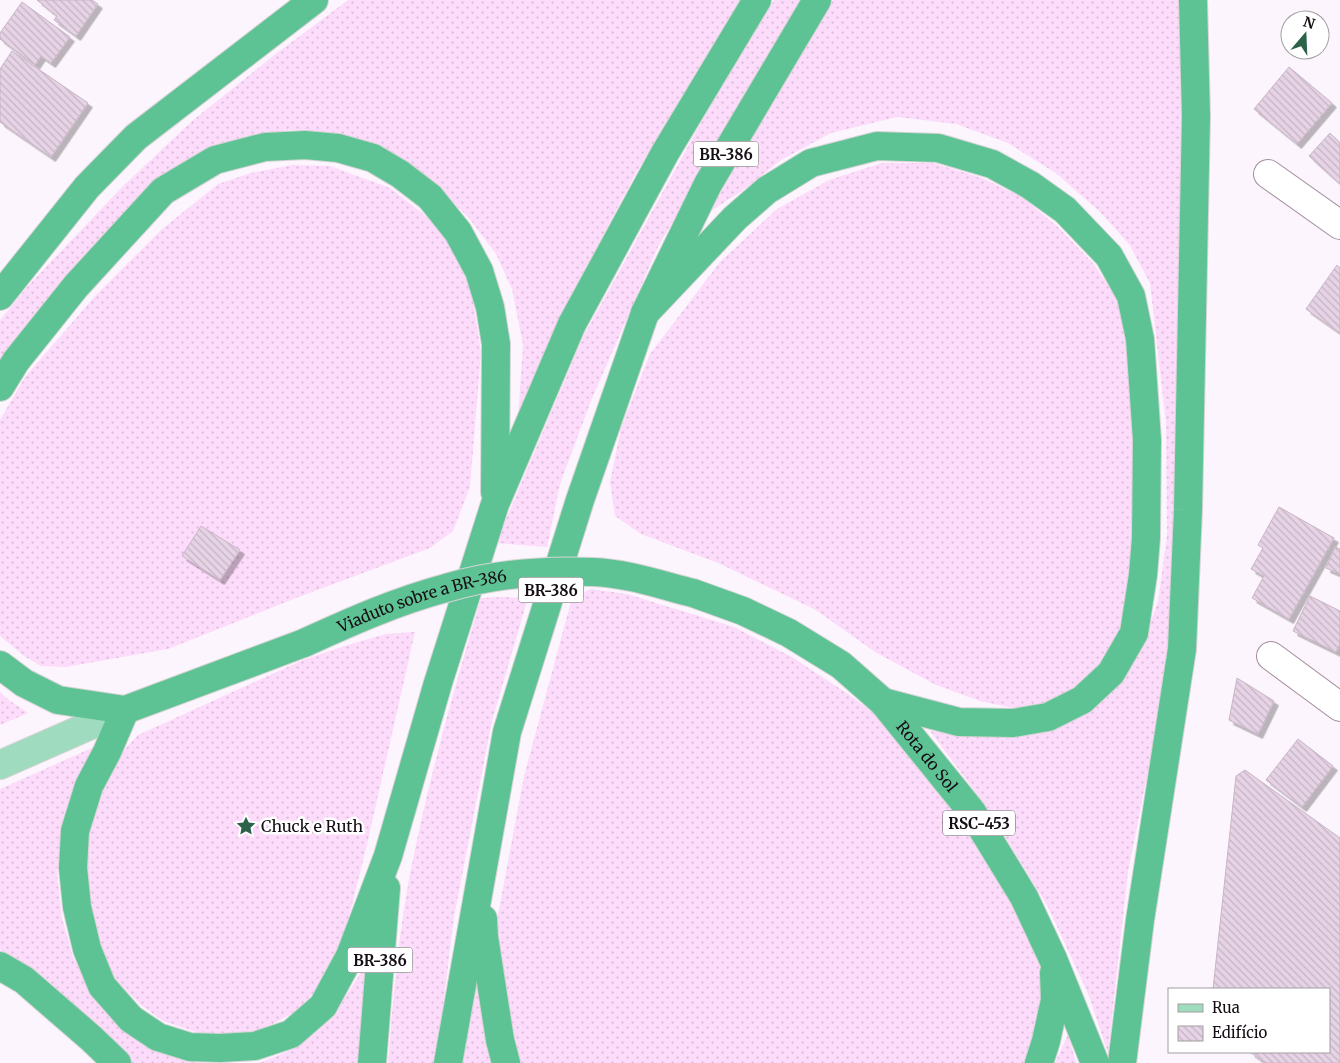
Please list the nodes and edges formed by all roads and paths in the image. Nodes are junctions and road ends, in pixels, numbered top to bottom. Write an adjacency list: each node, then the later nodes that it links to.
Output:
1 (314, 0): 7 (highway)
2 (758, 0): 10 (highway, BR-386)
3 (816, 0): 8 (highway, BR-386)
4 (1193, 0): 28 (highway)
5 (1268, 174): 6 (street)
6 (1340, 225)
7 (0, 296)
8 (645, 313): 14 (highway); 19 (highway, BR-386)
9 (0, 387): 10 (highway)
10 (495, 504): 18 (highway, BR-386)
11 (693, 593): 14 (highway, Rota do Sol / RSC-453); 16 (highway, Viaduto sobre a BR-386 / RSC-453, bridge)
12 (1271, 656): 15 (street)
13 (0, 665): 16 (highway)
14 (883, 702): 20 (highway, Rota do Sol / RSC-453)
15 (1340, 707)
16 (125, 710): 17 (main road); 18 (highway)
17 (0, 765)
18 (388, 856): 23 (highway, BR-386)
19 (481, 874): 24 (highway, BR-386); 25 (highway)
20 (1054, 958): 26 (highway); 27 (highway, Rota do Sol / RSC-453)
21 (0, 966): 22 (highway)
22 (118, 1063)
23 (372, 1063)
24 (448, 1063)
25 (506, 1063)
26 (1039, 1063)
27 (1095, 1063)
28 (1122, 1063)

